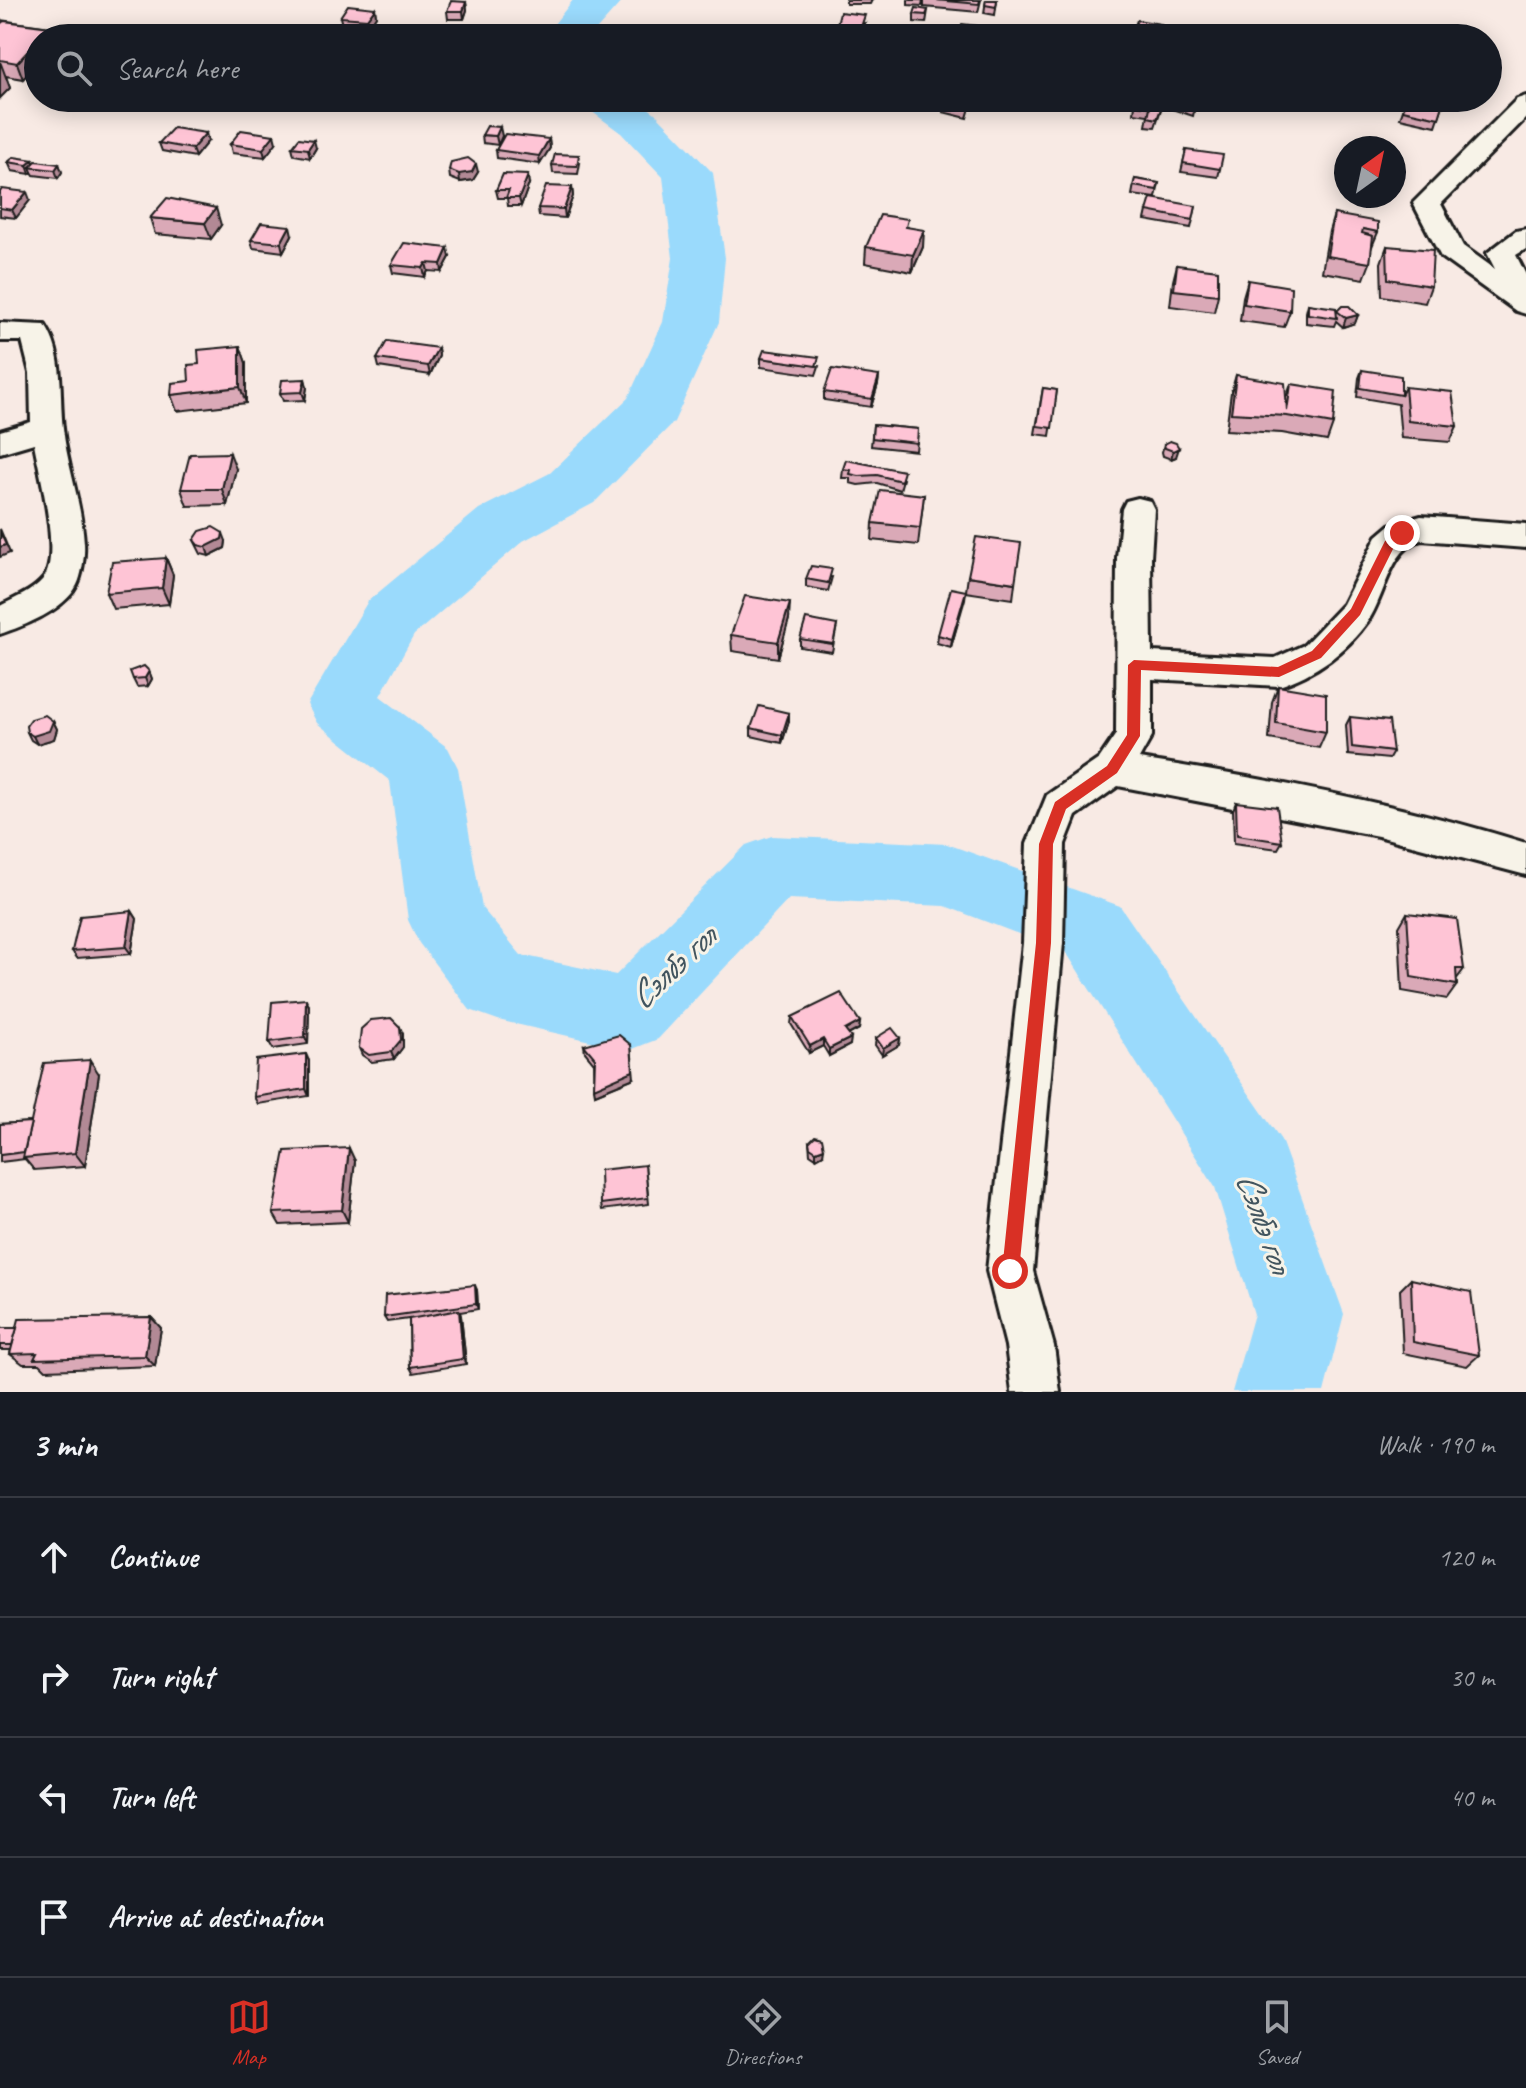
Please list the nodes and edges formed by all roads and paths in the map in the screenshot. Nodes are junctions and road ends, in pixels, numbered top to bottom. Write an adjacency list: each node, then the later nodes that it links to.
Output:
1 (1526, 104): 3 (street)
2 (1526, 237): 3 (street)
3 (1526, 304)
4 (0, 332): 5 (street)
5 (47, 428): 6 (street); 9 (street)
6 (0, 442)
7 (1138, 509): 10 (street)
8 (1526, 536): 10 (street)
9 (0, 621)
10 (1134, 665): 11 (street)
11 (1112, 770): 12 (street); 13 (street)
12 (1526, 859)
13 (1036, 1392)

